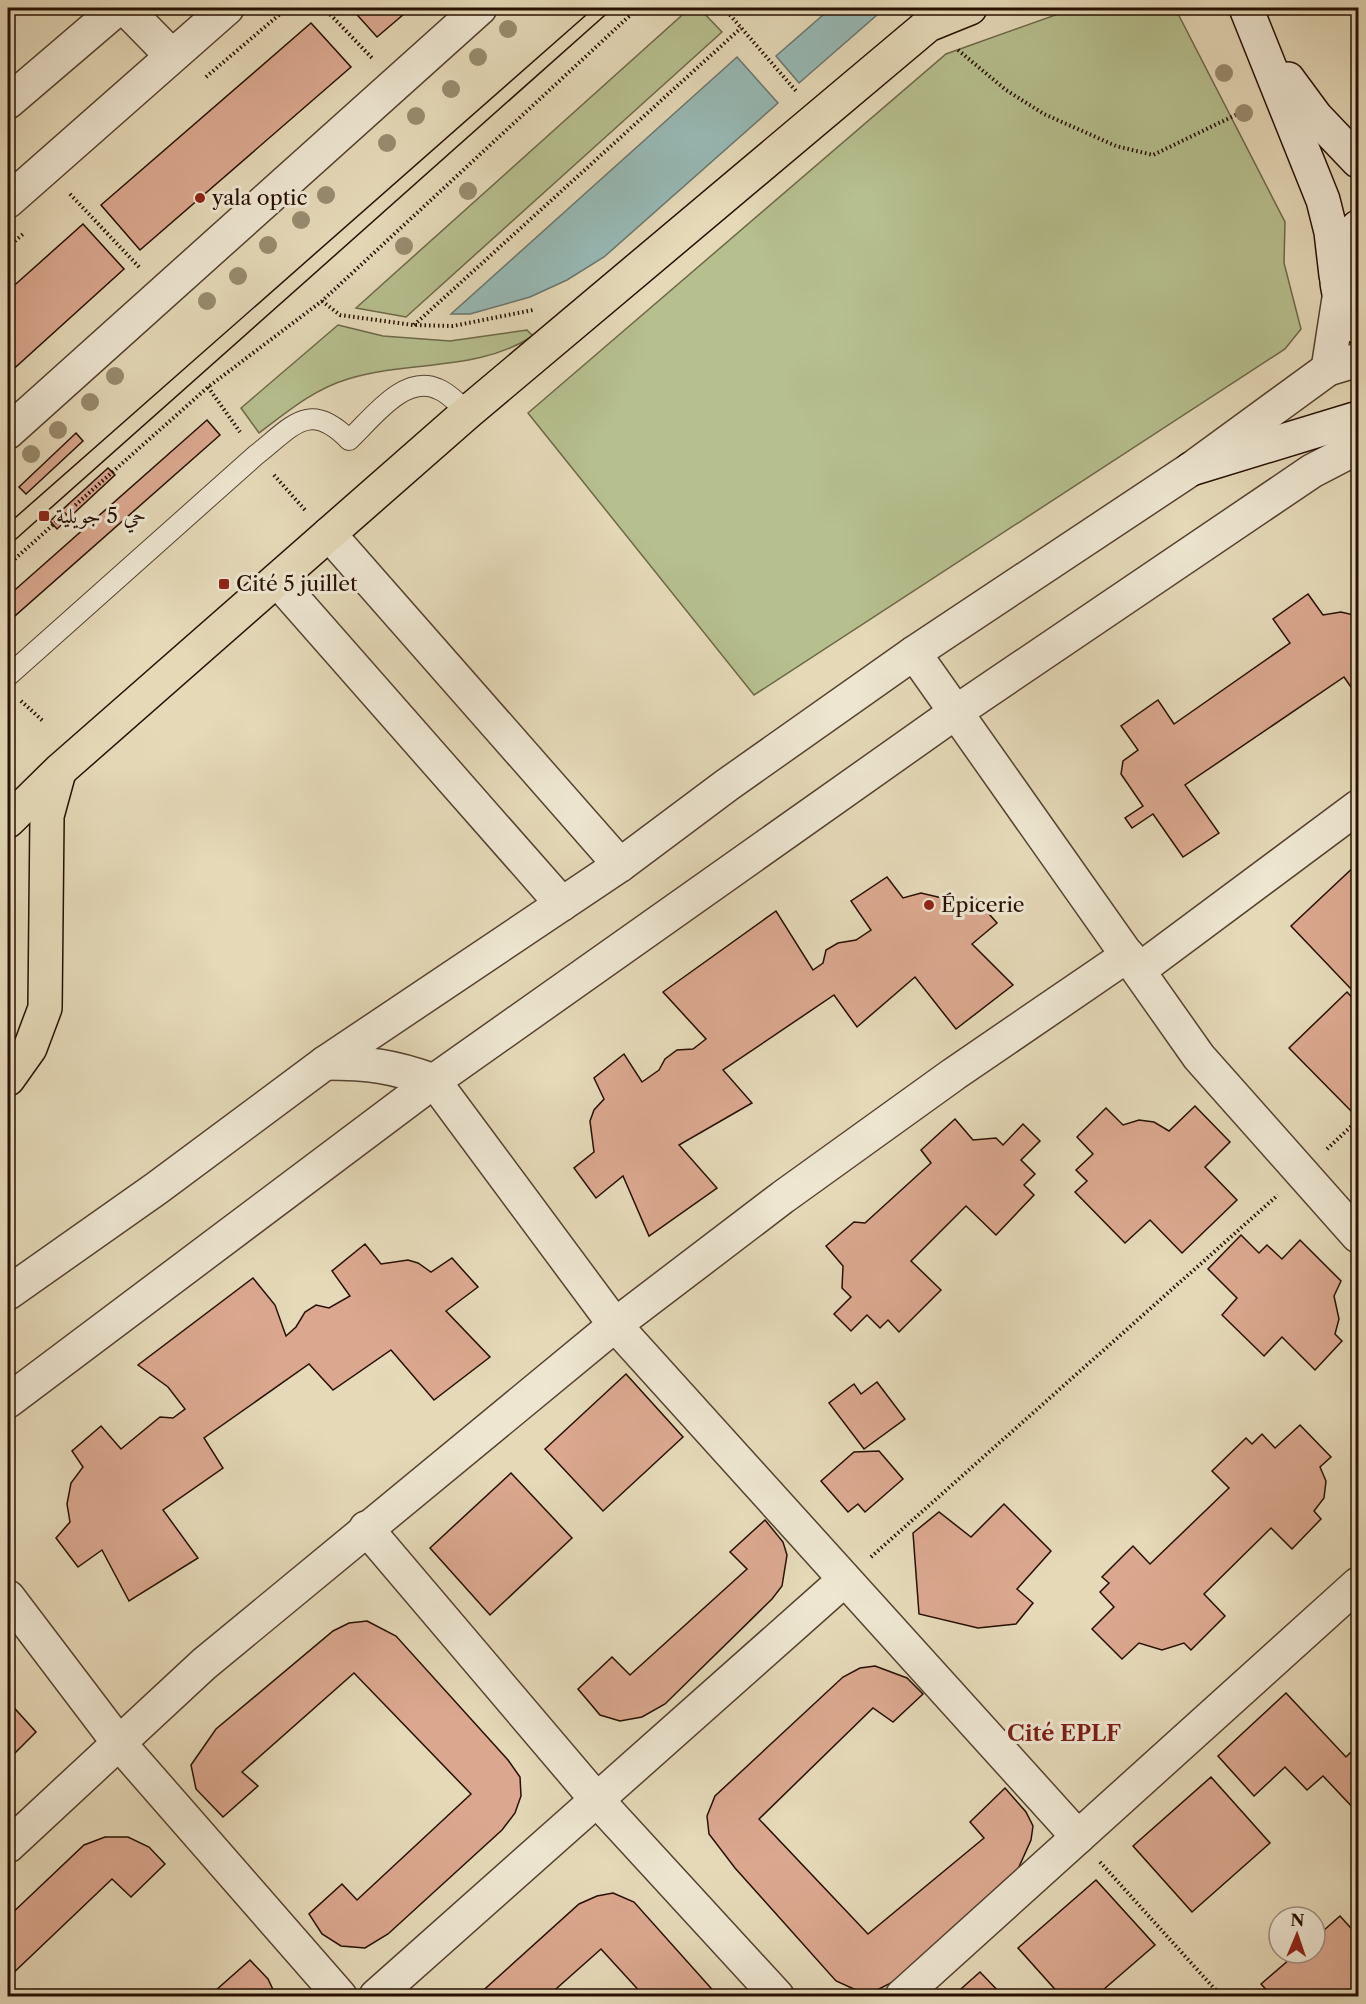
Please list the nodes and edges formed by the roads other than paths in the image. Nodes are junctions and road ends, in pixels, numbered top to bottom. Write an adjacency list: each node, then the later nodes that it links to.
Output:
1 (118, 8): 9 (street)
2 (125, 8): 8 (street)
3 (227, 8): 8 (street)
4 (480, 8): 19 (street)
5 (970, 8): 17 (main road)
6 (1246, 8): 7 (street)
7 (1263, 45): 10 (street); 14 (street)
8 (171, 55): 12 (street)
9 (8, 102)
10 (1346, 141): 11 (street)
11 (1359, 161)
12 (8, 201)
13 (1359, 227): 14 (street)
14 (1337, 286): 15 (street); 16 (street)
15 (1359, 327)
16 (1343, 364): 21 (street)
17 (468, 412): 22 (main road); 25 (lane)
18 (1359, 418): 21 (street)
19 (8, 432)
20 (1359, 447): 26 (street)
21 (1191, 469): 24 (street)
22 (328, 534): 23 (main road); 30 (street)
23 (277, 580): 27 (main road); 31 (street)
24 (914, 653): 26 (street); 30 (street)
25 (11, 686)
26 (956, 712): 32 (street); 35 (street)
27 (59, 771): 29 (main road); 34 (main road)
28 (1359, 807): 32 (street)
29 (8, 821)
30 (620, 865): 31 (street)
31 (562, 904): 33 (street)
32 (1134, 963): 36 (street); 38 (street)
33 (325, 1063): 35 (street); 37 (street)
34 (8, 1079)
35 (434, 1081): 38 (street); 39 (street)
36 (1359, 1236)
37 (8, 1293)
38 (615, 1325): 40 (street); 41 (street)
39 (8, 1401)
40 (366, 1528): 44 (street); 45 (street)
41 (843, 1581): 45 (street); 46 (street)
42 (1356, 1593): 46 (street)
43 (8, 1597): 44 (street)
44 (117, 1742): 47 (street); 48 (street)
45 (597, 1800): 49 (street); 50 (street)
46 (1078, 1837): 51 (street)
47 (8, 1846)
48 (340, 1996)
49 (376, 1996)
50 (777, 1996)
51 (902, 1996)

